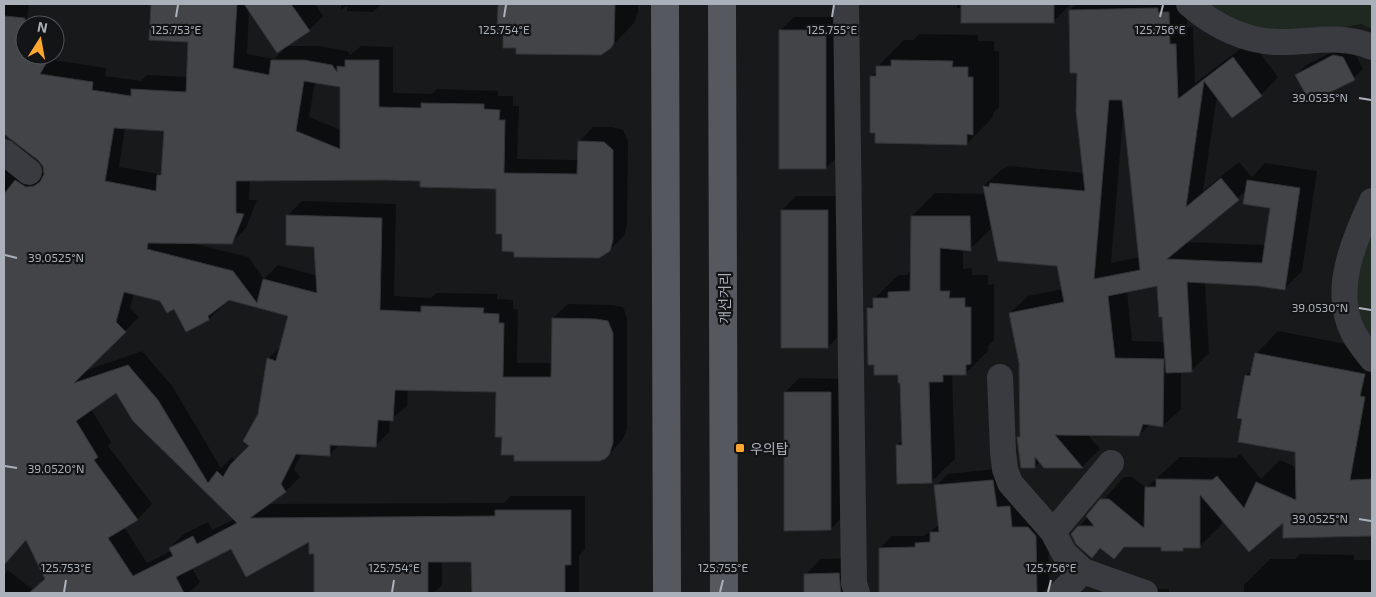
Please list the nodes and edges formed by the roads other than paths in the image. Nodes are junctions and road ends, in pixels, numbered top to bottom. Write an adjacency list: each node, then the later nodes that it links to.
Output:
1 (665, 4): 14 (main road)
2 (722, 4): 15 (main road, 개선거리)
3 (846, 4): 16 (street)
4 (1189, 4): 5 (street)
5 (1372, 47)
6 (4, 152): 7 (street)
7 (29, 172)
8 (1372, 201): 9 (street)
9 (1372, 359)
10 (1000, 377): 12 (street)
11 (1111, 463): 12 (street)
12 (1053, 532): 13 (street)
13 (1083, 571): 17 (street); 18 (street)
14 (667, 593)
15 (724, 593)
16 (857, 593)
17 (1061, 593)
18 (1145, 593)

